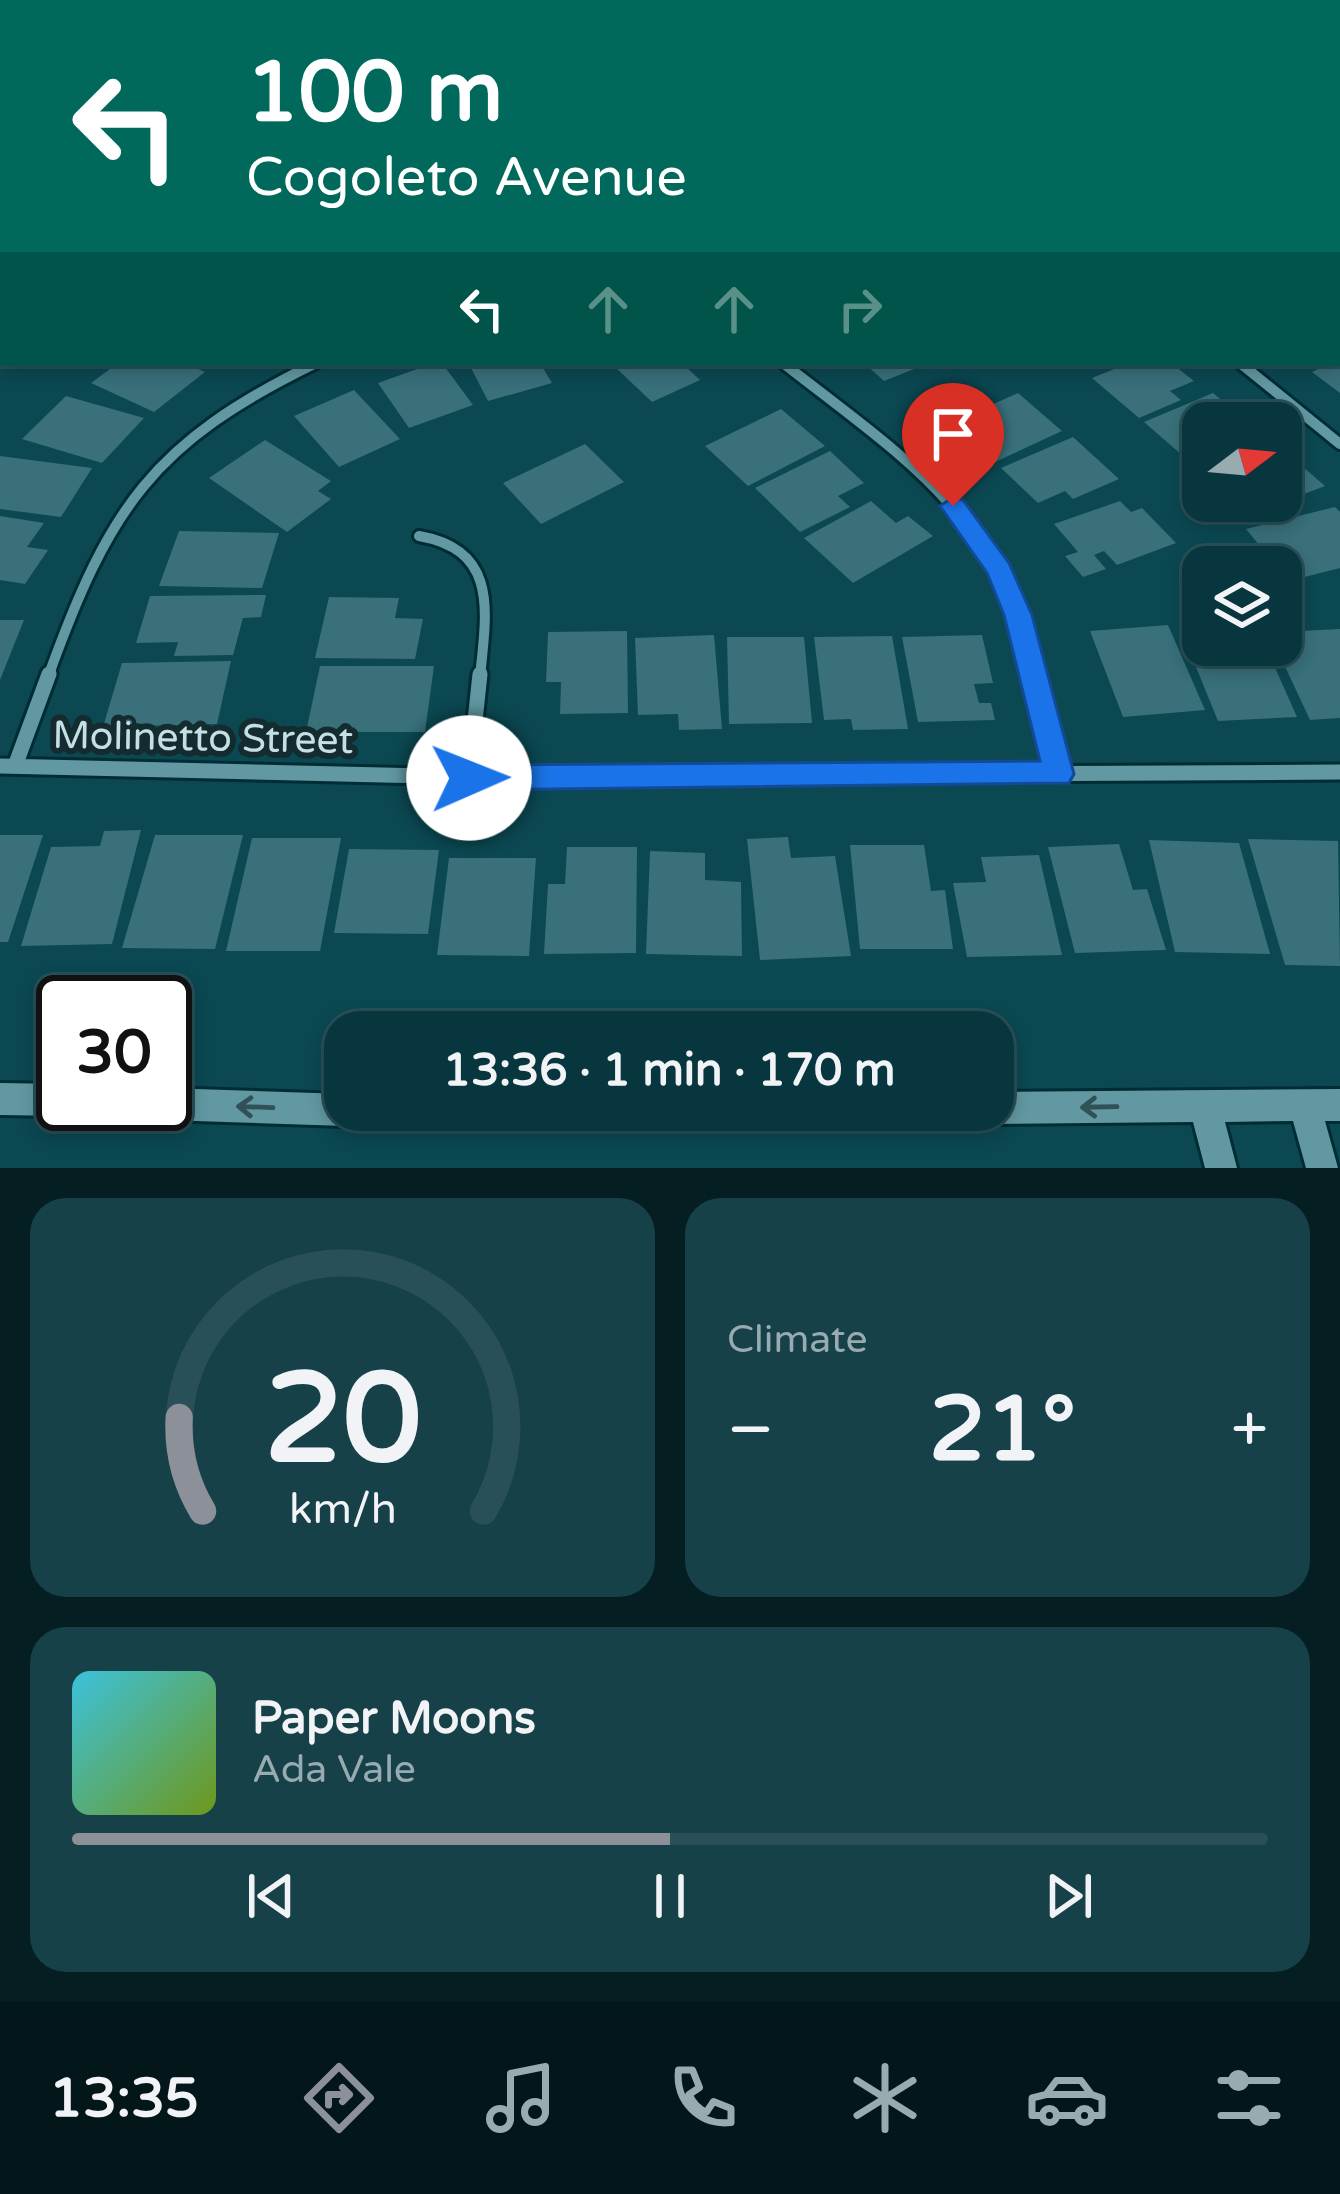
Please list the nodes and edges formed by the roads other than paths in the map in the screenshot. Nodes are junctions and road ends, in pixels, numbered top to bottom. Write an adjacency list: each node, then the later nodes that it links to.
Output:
1 (311, 366): 6 (street)
2 (787, 366): 8 (street)
3 (1244, 366): 4 (street)
4 (1340, 444)
5 (419, 536): 9 (street)
6 (8, 766): 9 (street, Molinetto Street)
7 (1340, 772): 8 (street, Molinetto Street)
8 (1058, 774): 9 (street, Molinetto Street)
9 (469, 778)
10 (0, 1100): 11 (main road)
11 (36, 1100)
12 (192, 1105): 17 (main road, one-way to 12)
13 (1304, 1105): 14 (main road); 15 (main road); 19 (main road)
14 (1340, 1105)
15 (1205, 1106): 16 (main road, one-way to 16); 18 (main road)
16 (1014, 1108)
17 (324, 1109)
18 (1221, 1168)
19 (1322, 1168)

